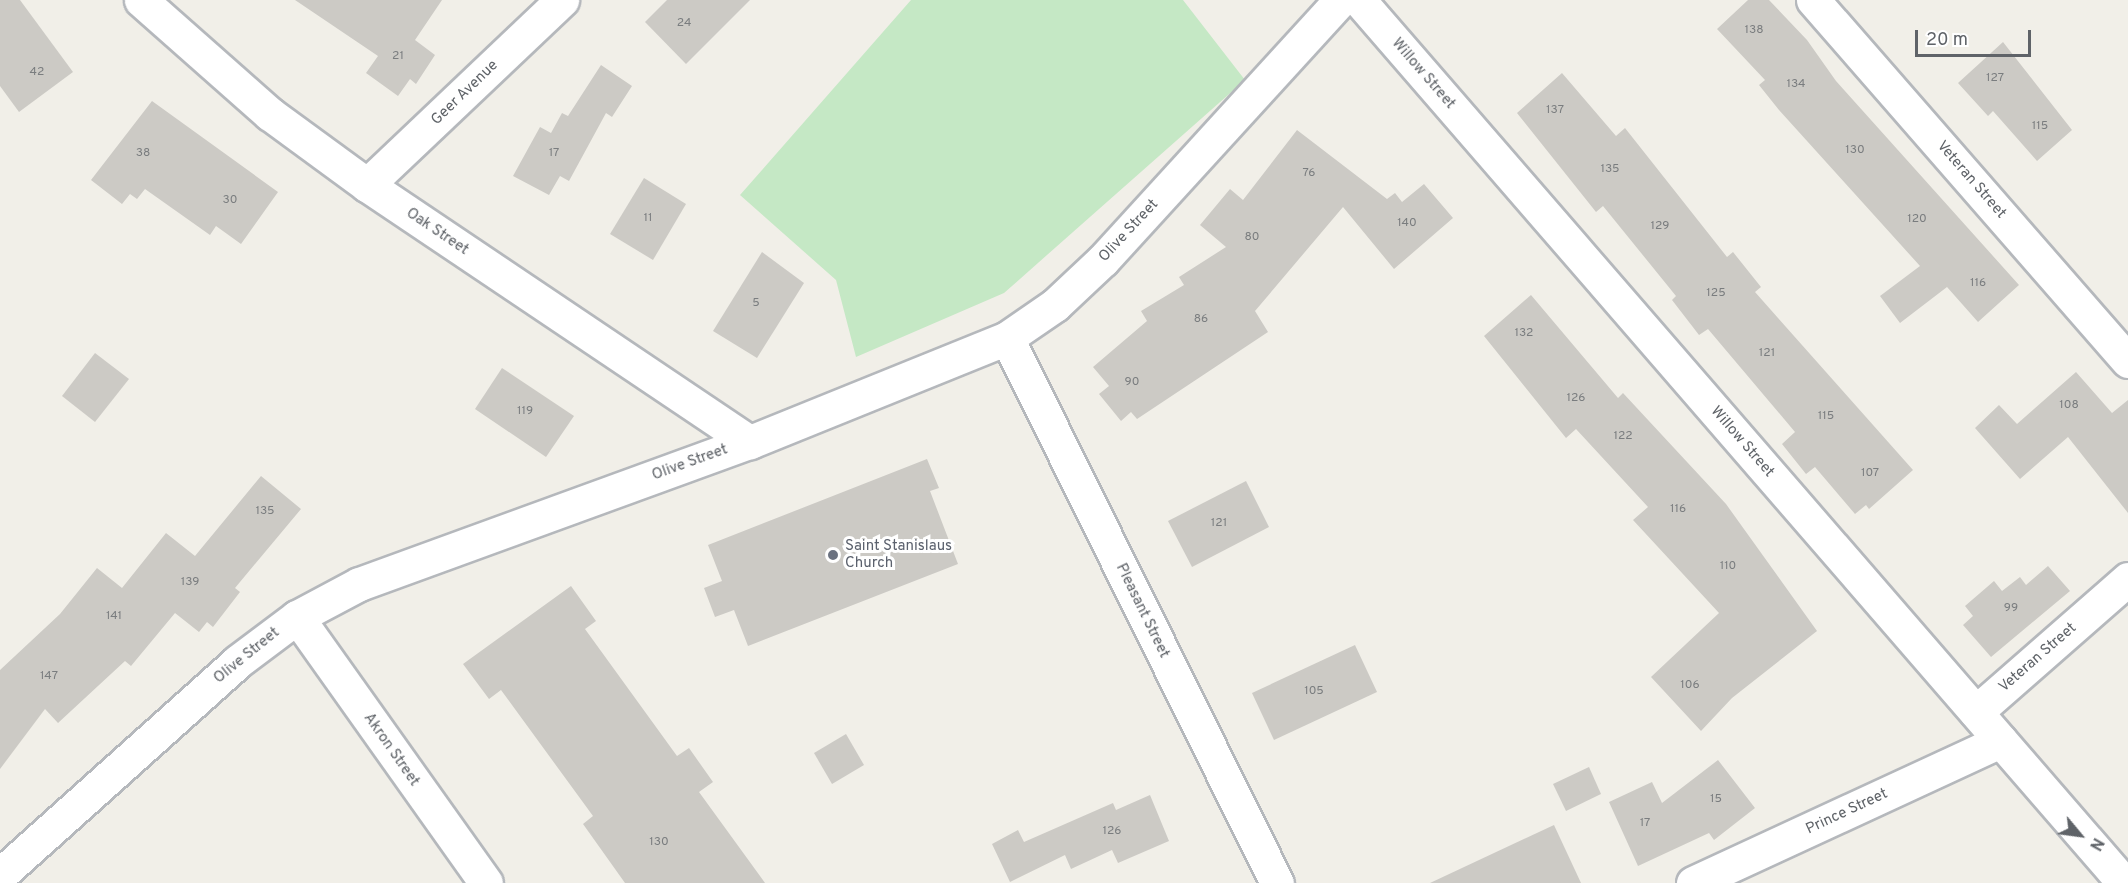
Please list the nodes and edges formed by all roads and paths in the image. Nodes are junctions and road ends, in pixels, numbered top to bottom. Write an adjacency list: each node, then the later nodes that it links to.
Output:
1 (141, 0): 6 (street, Oak Street)
2 (562, 0): 6 (street, Geer Avenue)
3 (1340, 0): 7 (street, Olive Street)
4 (1359, 0): 12 (street, Willow Street)
5 (1813, 0): 8 (street, Veteran Street)
6 (367, 185): 9 (street, Oak Street)
7 (1007, 338): 9 (street, Olive Street); 16 (street, Pleasant Street)
8 (2128, 361)
9 (750, 442): 11 (street, Olive Street)
10 (2128, 579): 12 (street, Veteran Street)
11 (297, 617): 14 (street, Olive Street); 15 (street, Akron Street)
12 (1976, 712): 13 (street, Willow Street)
13 (2001, 741): 17 (street, Prince Street); 18 (street, Willow Street)
14 (0, 875)
15 (486, 883)
16 (1277, 883)
17 (1693, 883)
18 (2124, 883)

